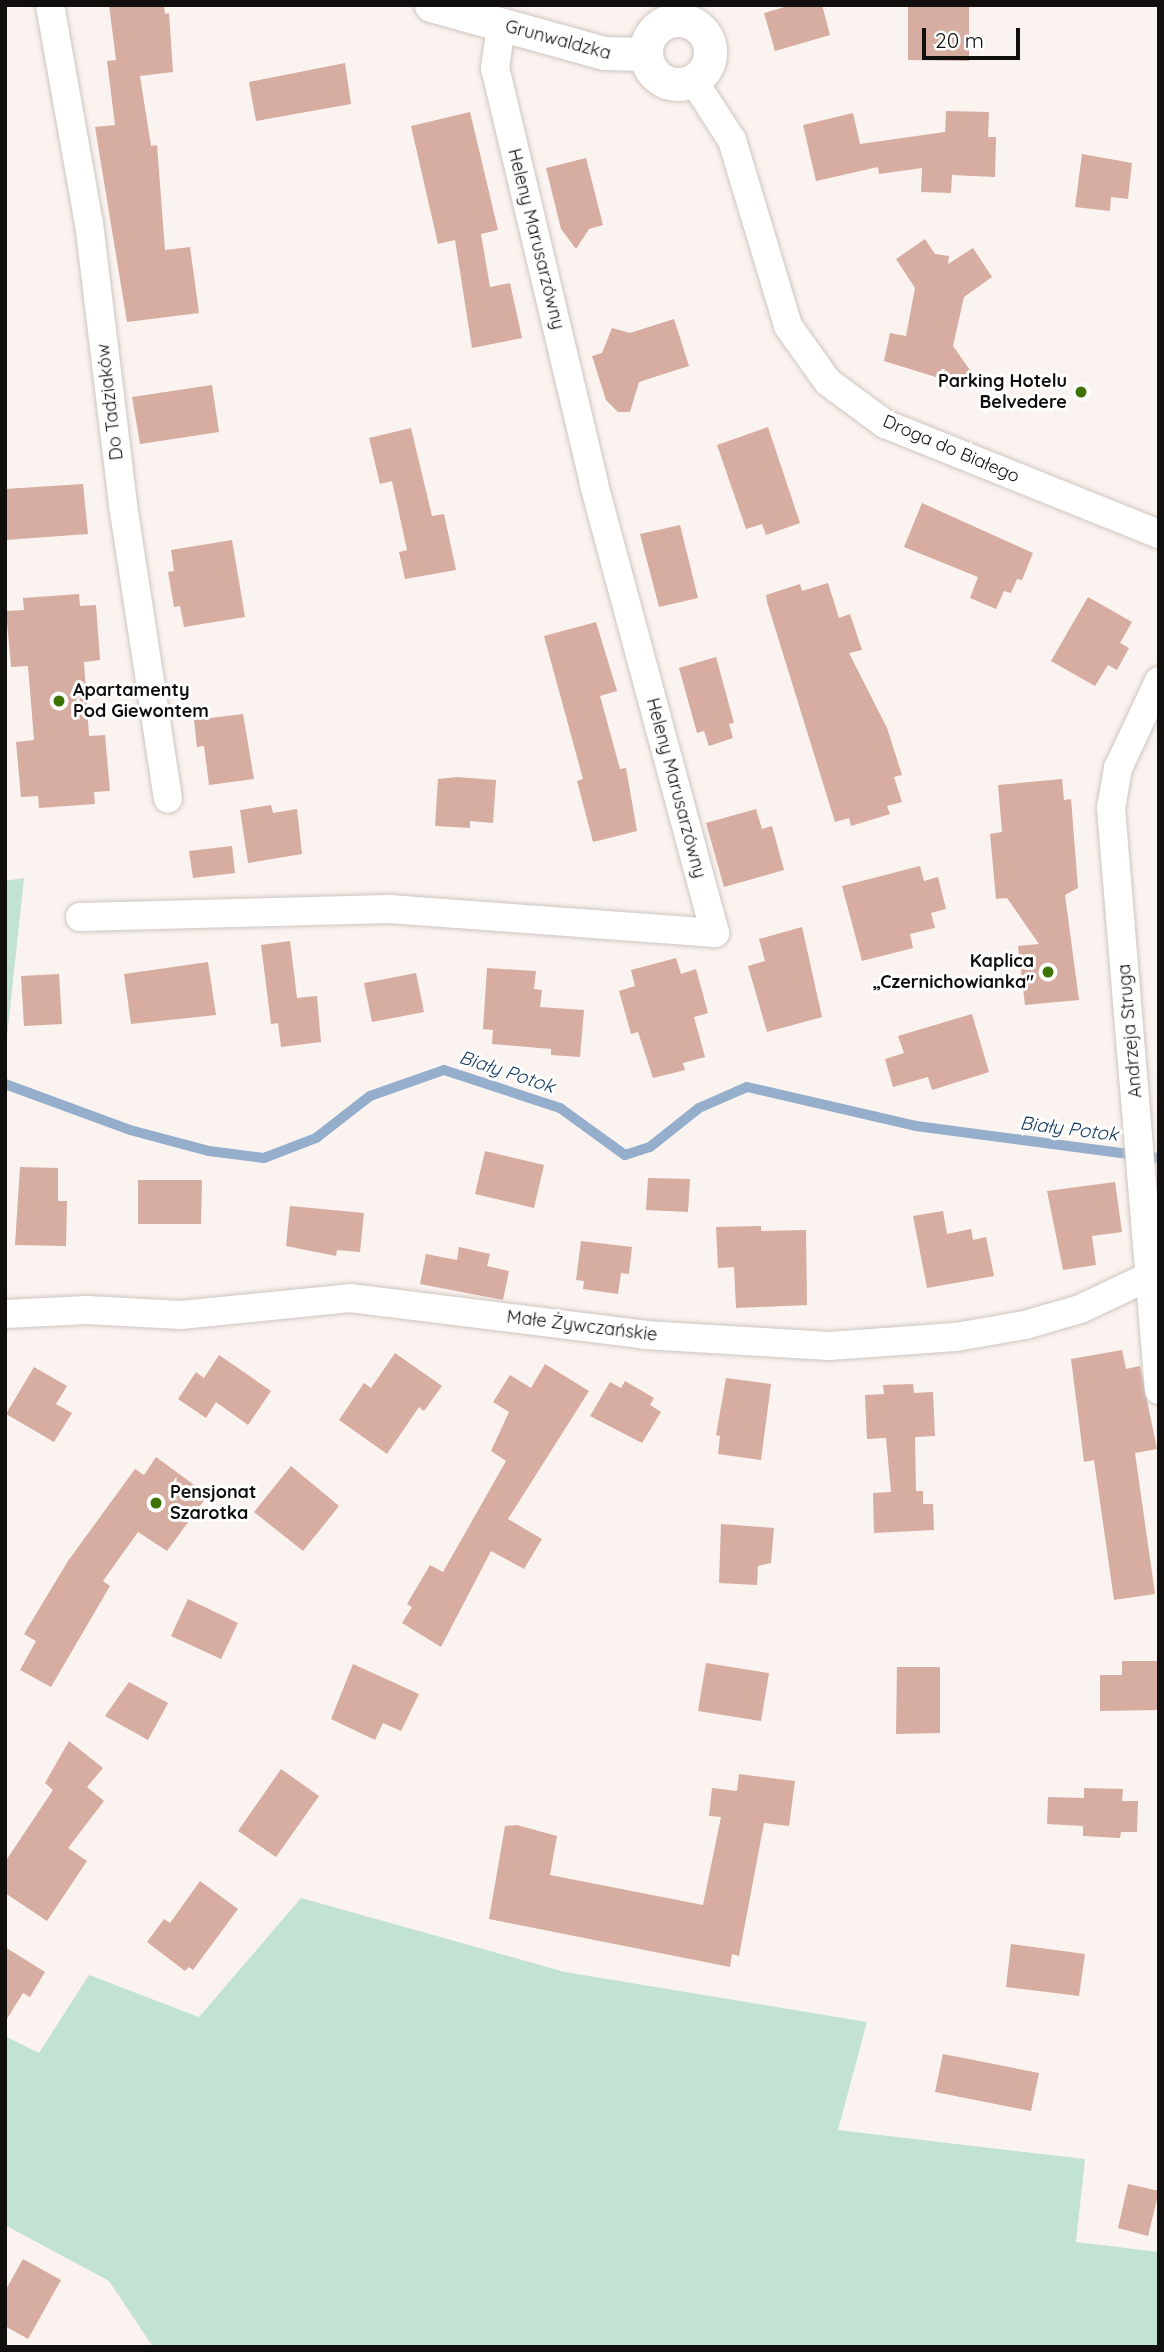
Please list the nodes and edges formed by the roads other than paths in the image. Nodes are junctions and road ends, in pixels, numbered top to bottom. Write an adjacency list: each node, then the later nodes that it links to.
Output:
1 (50, 5): 9 (street, Do Tadziaków)
2 (431, 5): 4 (street, Grunwaldzka)
3 (686, 13): 5 (street); 6 (street)
4 (501, 25): 5 (street, Grunwaldzka); 10 (street, Heleny Marusarzówny)
5 (646, 54): 6 (street)
6 (693, 80): 7 (street, Droga do Białego)
7 (1159, 534)
8 (1159, 681): 11 (street, Andrzeja Struga)
9 (168, 799)
10 (80, 917)
11 (1153, 1237): 12 (street, Andrzeja Struga)
12 (1150, 1276): 13 (street, Małe Żywczańskie); 14 (street, Andrzeja Struga)
13 (5, 1314)
14 (1159, 1390)

